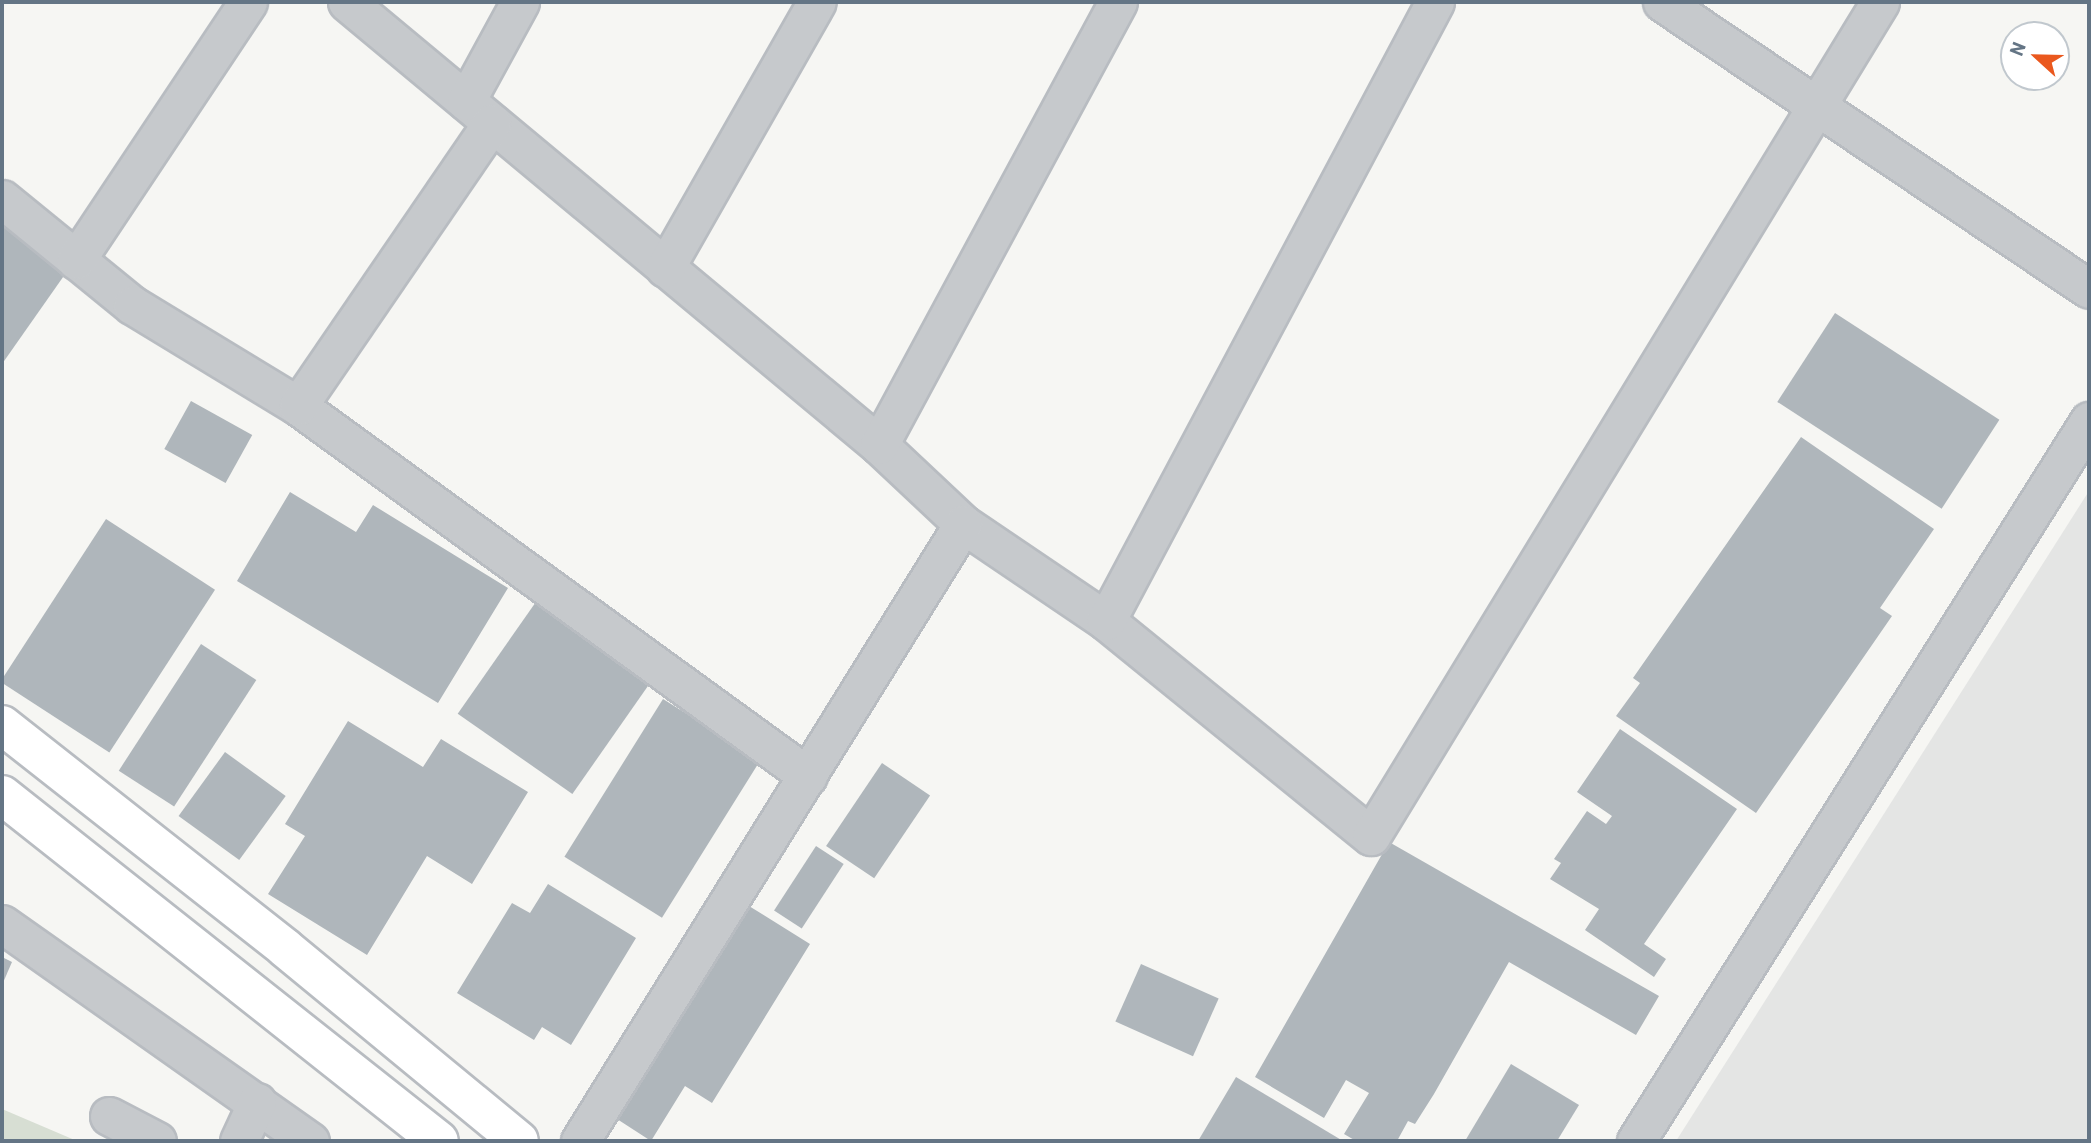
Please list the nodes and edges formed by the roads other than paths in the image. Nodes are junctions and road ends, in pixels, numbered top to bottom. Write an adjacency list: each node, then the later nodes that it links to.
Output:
1 (248, 2): 12 (street)
2 (347, 2): 10 (street)
3 (520, 2): 10 (street)
4 (817, 2): 13 (street)
5 (1118, 2): 17 (street)
6 (1435, 2): 19 (street)
7 (1661, 2): 9 (street)
8 (1880, 2): 9 (street)
9 (1819, 107): 14 (street); 19 (street)
10 (479, 112): 13 (street); 15 (street)
11 (2, 199): 12 (street)
12 (76, 260): 15 (street)
13 (666, 268): 17 (street)
14 (2089, 289)
15 (298, 406): 21 (street)
16 (2089, 421): 32 (street)
17 (879, 445): 18 (street)
18 (963, 524): 19 (street); 21 (street)
19 (1106, 621)
20 (2, 725): 30 (main road)
21 (808, 776): 31 (street)
22 (2, 795): 29 (main road)
23 (2, 924): 24 (street)
24 (257, 1102): 27 (street); 28 (street)
25 (109, 1116): 26 (street)
26 (157, 1141)
27 (239, 1141)
28 (310, 1141)
29 (439, 1141)
30 (519, 1141)
31 (580, 1141)
32 (1636, 1141)

